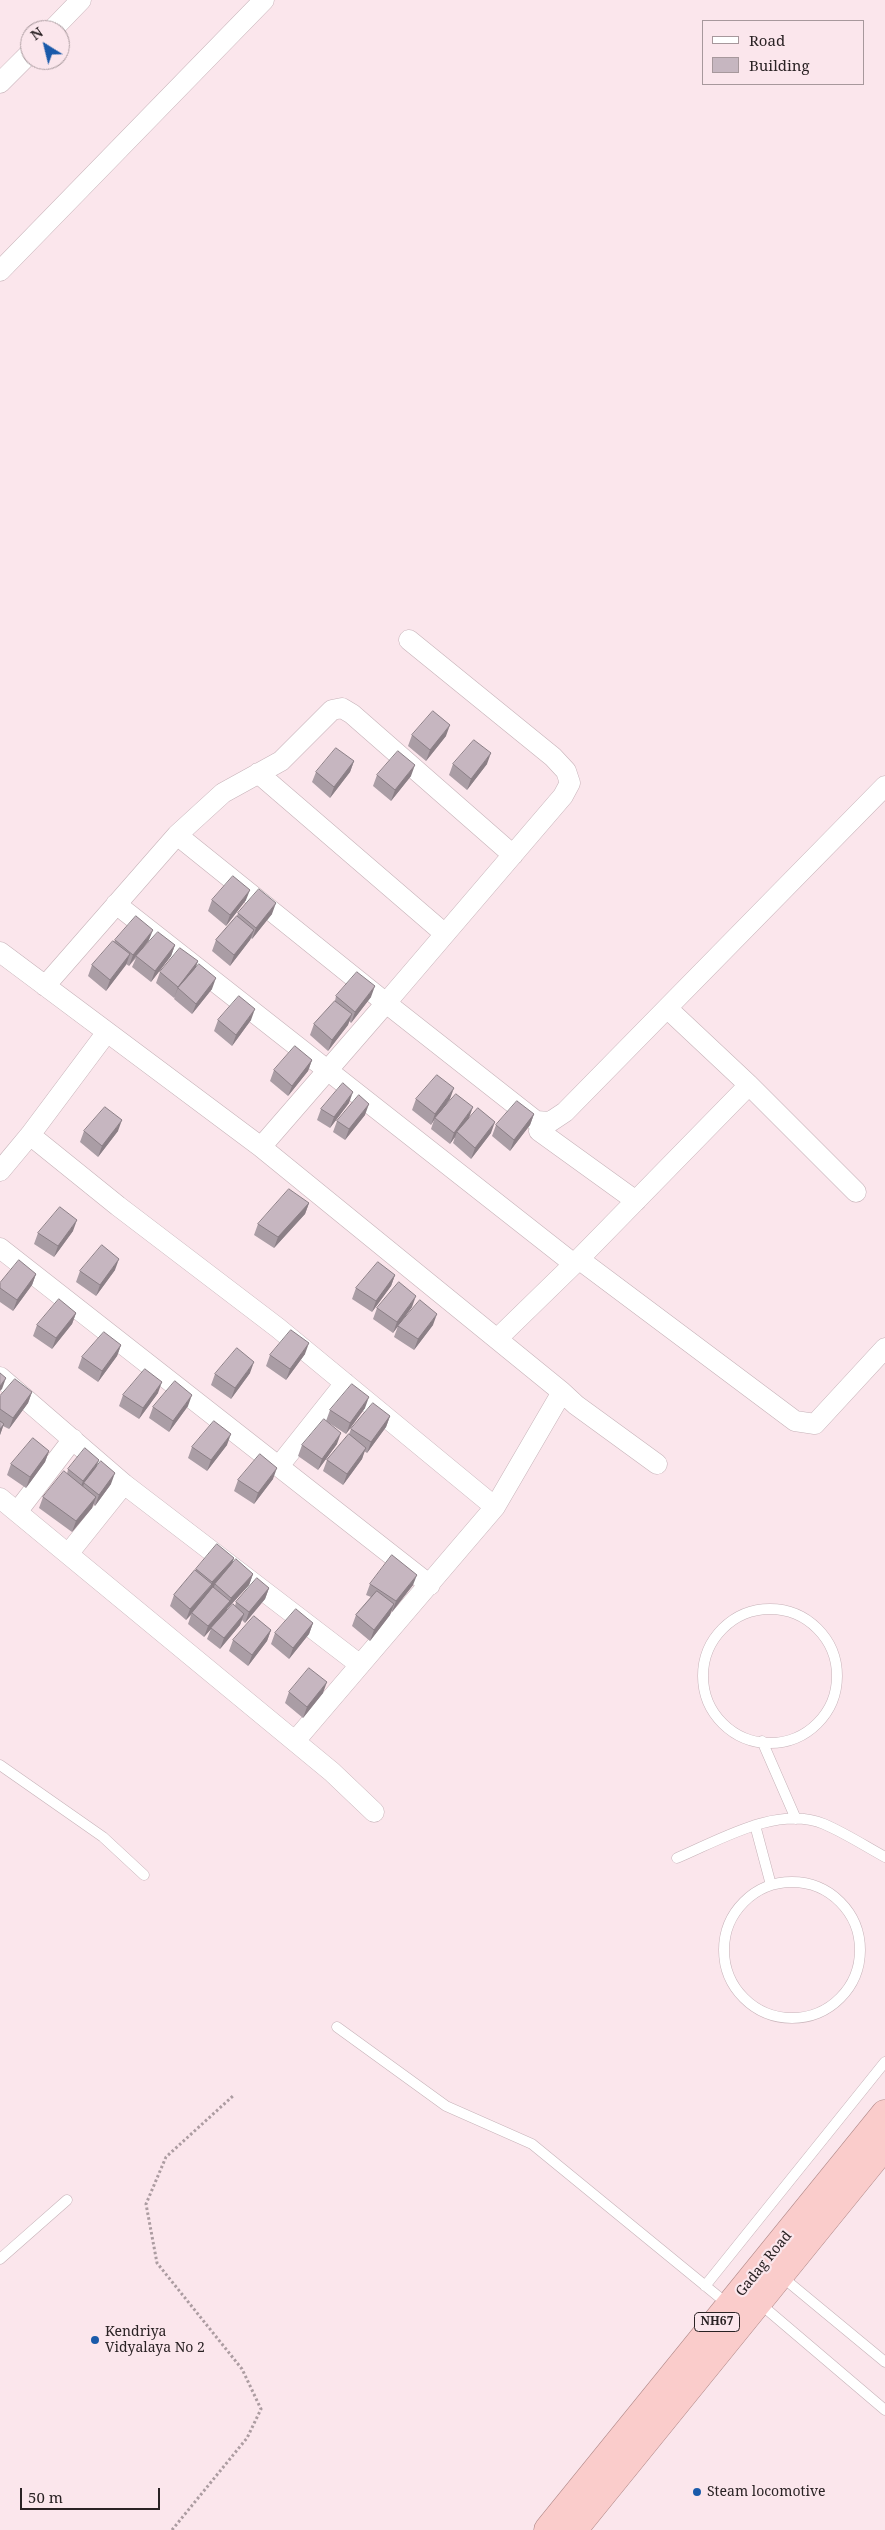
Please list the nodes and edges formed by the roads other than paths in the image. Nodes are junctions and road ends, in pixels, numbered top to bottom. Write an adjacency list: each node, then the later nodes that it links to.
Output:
1 (81, 0): 3 (street)
2 (264, 0): 6 (street)
3 (62, 20)
4 (20, 63): 5 (street)
5 (0, 83)
6 (0, 271)
7 (409, 640): 11 (street)
8 (258, 773): 10 (street); 11 (street); 13 (street)
9 (885, 786): 17 (street)
10 (178, 835): 12 (street); 16 (street)
11 (513, 855): 13 (street)
12 (116, 904): 15 (street); 19 (street)
13 (445, 934): 16 (street)
14 (2, 956): 15 (street)
15 (45, 986): 18 (street)
16 (386, 1003): 17 (street); 19 (street)
17 (668, 1009): 20 (street)
18 (106, 1032): 22 (street); 23 (street)
19 (328, 1070): 23 (street); 28 (street)
20 (749, 1085): 25 (street); 26 (street)
21 (539, 1131): 26 (street)
22 (30, 1135): 24 (street); 32 (street)
23 (261, 1147): 29 (street)
24 (0, 1171)
25 (856, 1192)
26 (636, 1201): 28 (street)
27 (0, 1248): 36 (street)
28 (574, 1264): 29 (street); 30 (street)
29 (498, 1338): 33 (street)
30 (885, 1348)
31 (0, 1377): 34 (street)
32 (345, 1383): 36 (street); 39 (street)
33 (562, 1392): 35 (street); 39 (street)
34 (73, 1439): 37 (street); 40 (street)
35 (657, 1464)
36 (279, 1466): 42 (street)
37 (124, 1484): 41 (street); 43 (street)
38 (0, 1498): 40 (street)
39 (496, 1507): 42 (street)
40 (16, 1512): 41 (street)
41 (68, 1554): 44 (street)
42 (430, 1585): 43 (street)
43 (359, 1664): 44 (street)
44 (295, 1741): 47 (street)
45 (762, 1741): 45 (lane); 48 (lane)
46 (0, 1765): 52 (lane)
47 (374, 1812)
48 (796, 1819): 49 (lane); 50 (lane)
49 (755, 1825): 51 (lane); 53 (lane)
50 (885, 1857)
51 (677, 1858)
52 (144, 1875)
53 (771, 1886): 53 (lane)
54 (337, 2027): 61 (lane)
55 (885, 2062): 61 (lane)
56 (885, 2114): 60 (highway, Gadag Road / NH67)
57 (885, 2146): 60 (highway, Gadag Road / NH67)
58 (67, 2200): 59 (lane)
59 (0, 2259)
60 (772, 2269): 62 (highway, Gadag Road / NH67); 63 (lane)
61 (705, 2286): 62 (lane)
62 (744, 2299): 64 (lane); 65 (highway, Gadag Road / NH67); 66 (highway, Gadag Road / NH67)
63 (885, 2362)
64 (885, 2410)
65 (548, 2530)
66 (573, 2530)

